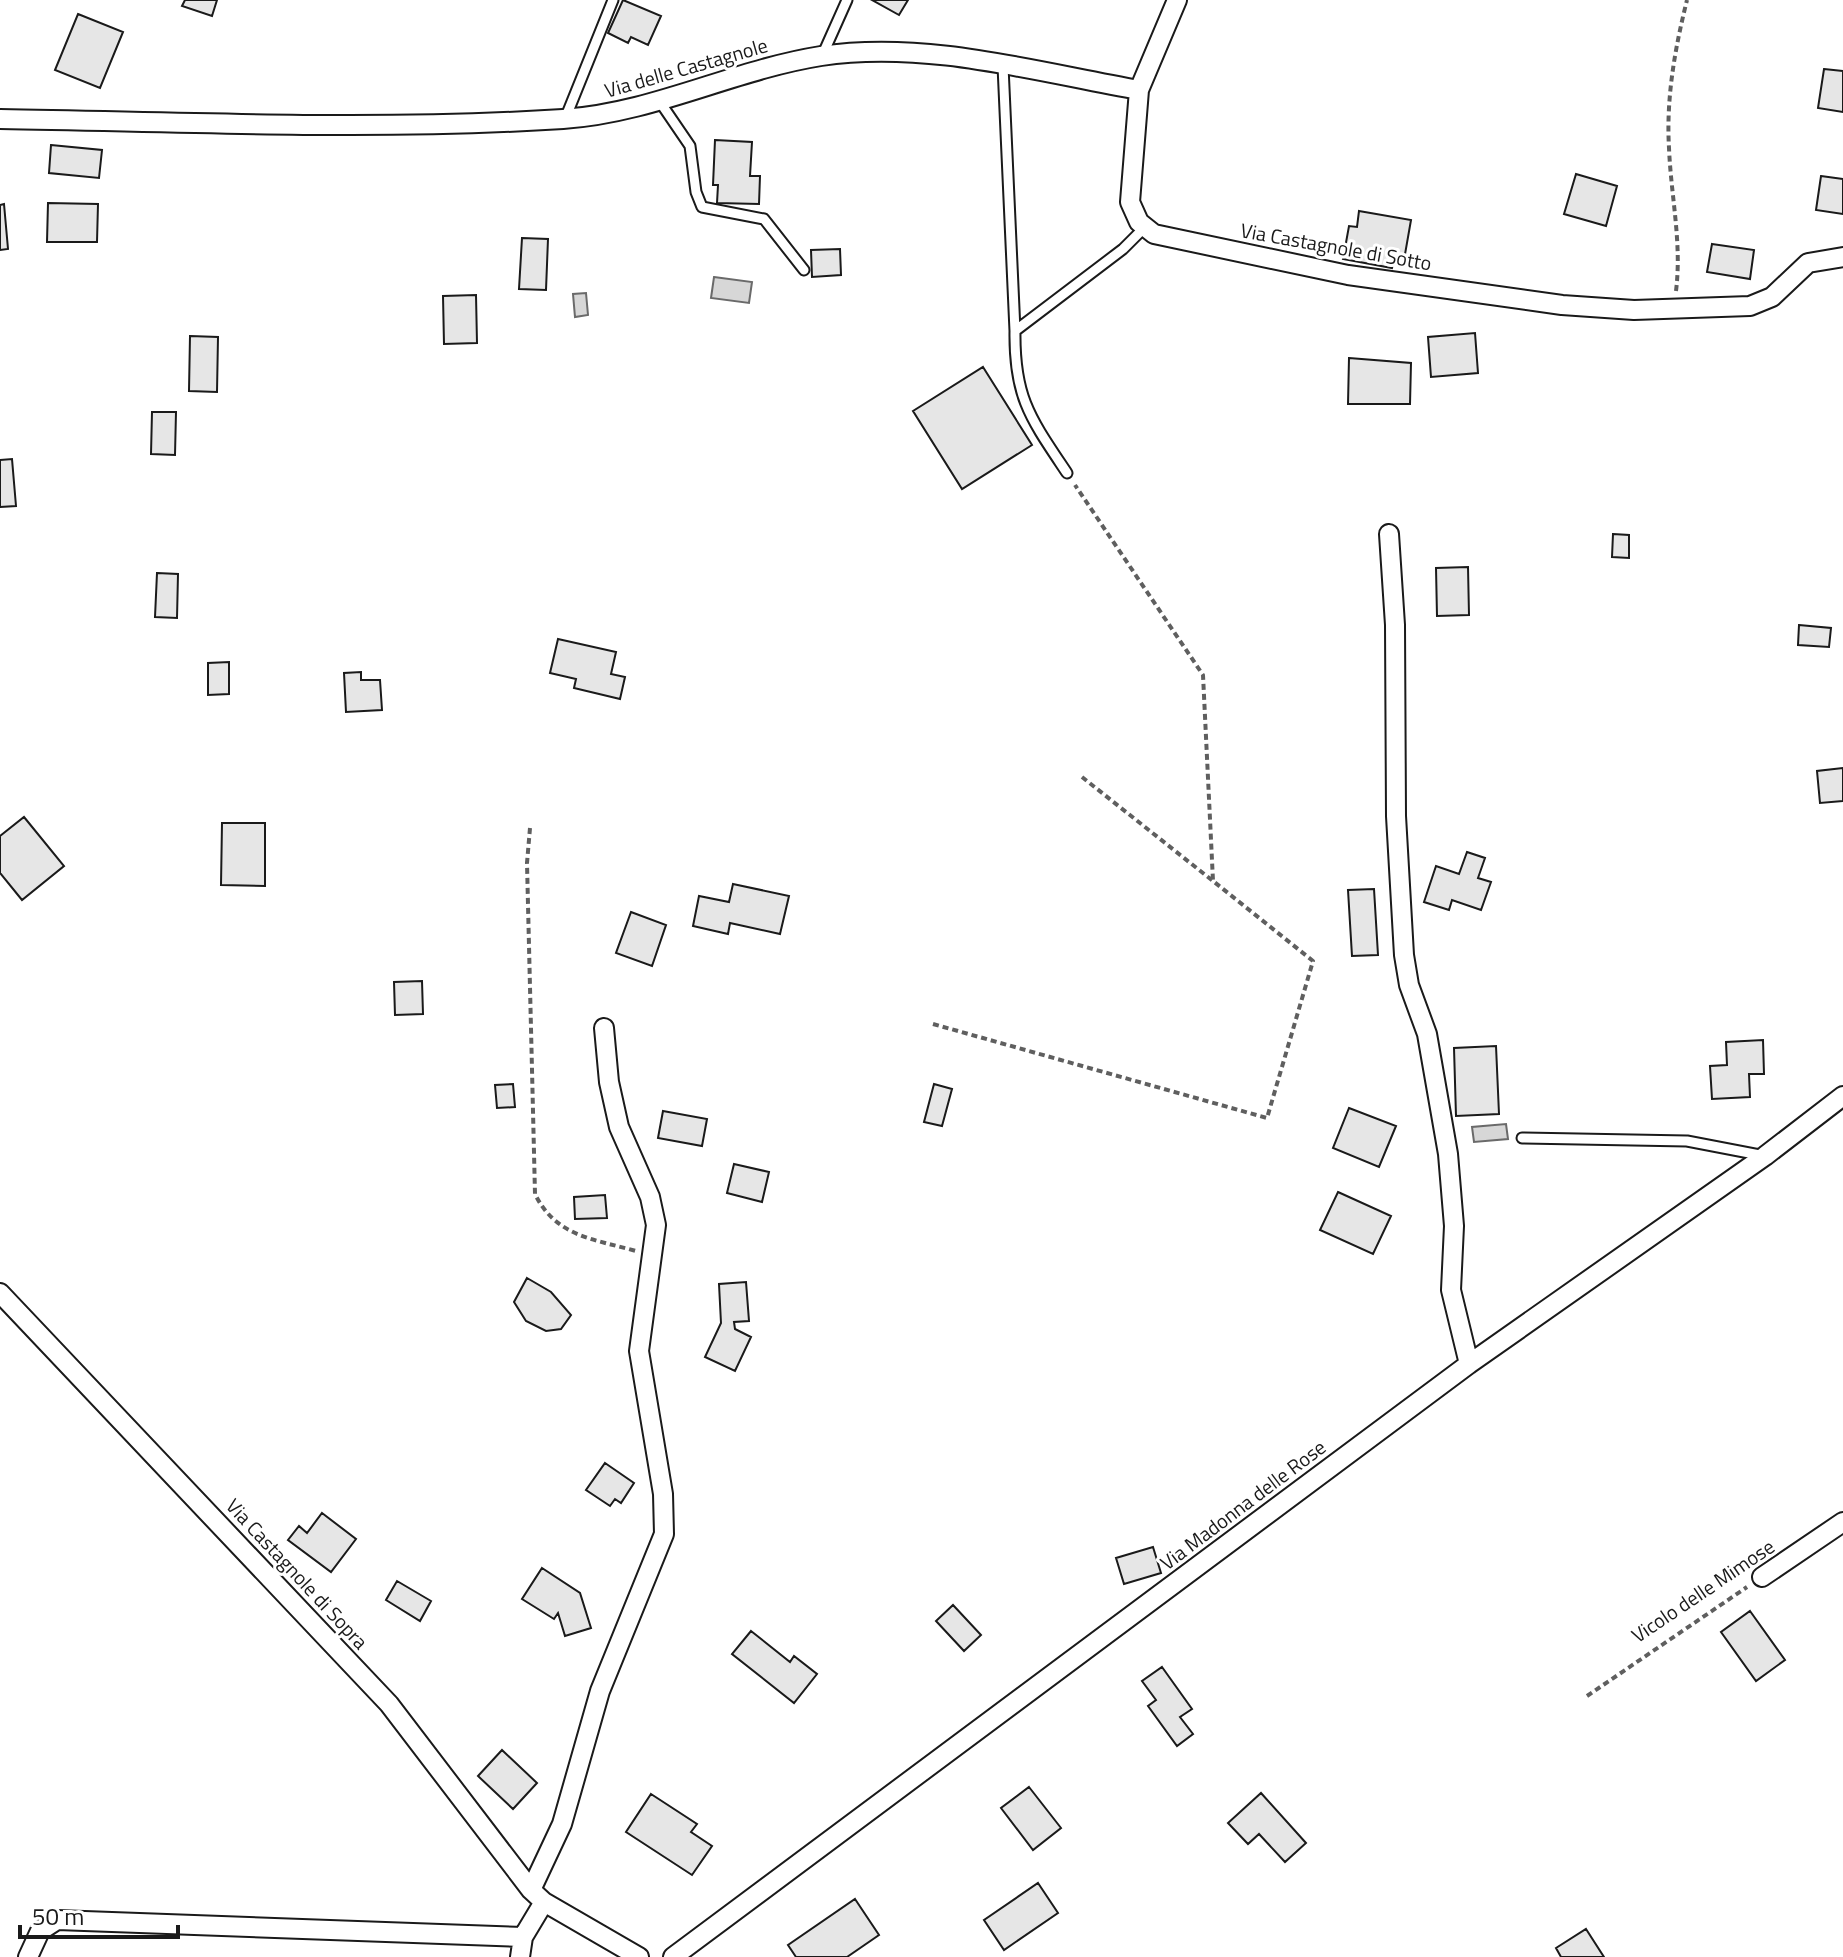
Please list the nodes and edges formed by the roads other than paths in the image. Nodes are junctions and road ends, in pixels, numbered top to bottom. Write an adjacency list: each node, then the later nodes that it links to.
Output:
1 (613, 0): 9 (lane)
2 (847, 0): 4 (lane)
3 (1177, 0): 6 (street)
4 (822, 56): 5 (street, Via delle Castagnole); 7 (street, Via delle Castagnole)
5 (1003, 66): 6 (street, Via delle Castagnole); 13 (lane)
6 (1139, 90): 10 (street)
7 (660, 102): 9 (street, Via delle Castagnole); 12 (lane)
8 (0, 119): 9 (street, Via delle Castagnole)
9 (565, 119)
10 (1144, 228): 11 (street, Via Castagnole di Sotto); 13 (lane)
11 (1843, 257)
12 (804, 270)
13 (1015, 331): 14 (lane)
14 (1067, 473)
15 (1389, 534): 21 (street)
16 (604, 1028): 24 (street)
17 (1843, 1096): 19 (street, Via Madonna delle Rose)
18 (1522, 1138): 19 (lane)
19 (1765, 1156): 21 (street, Via Madonna delle Rose)
20 (0, 1293): 24 (street, Via Castagnole di Sopra)
21 (1469, 1364): 29 (street, Via Madonna delle Rose)
22 (1843, 1522): 23 (street, Vicolo delle Mimose)
23 (1762, 1577)
24 (538, 1896): 25 (street); 28 (street)
25 (523, 1937): 26 (street); 27 (street)
26 (28, 1957)
27 (520, 1957)
28 (639, 1957)
29 (673, 1957)

